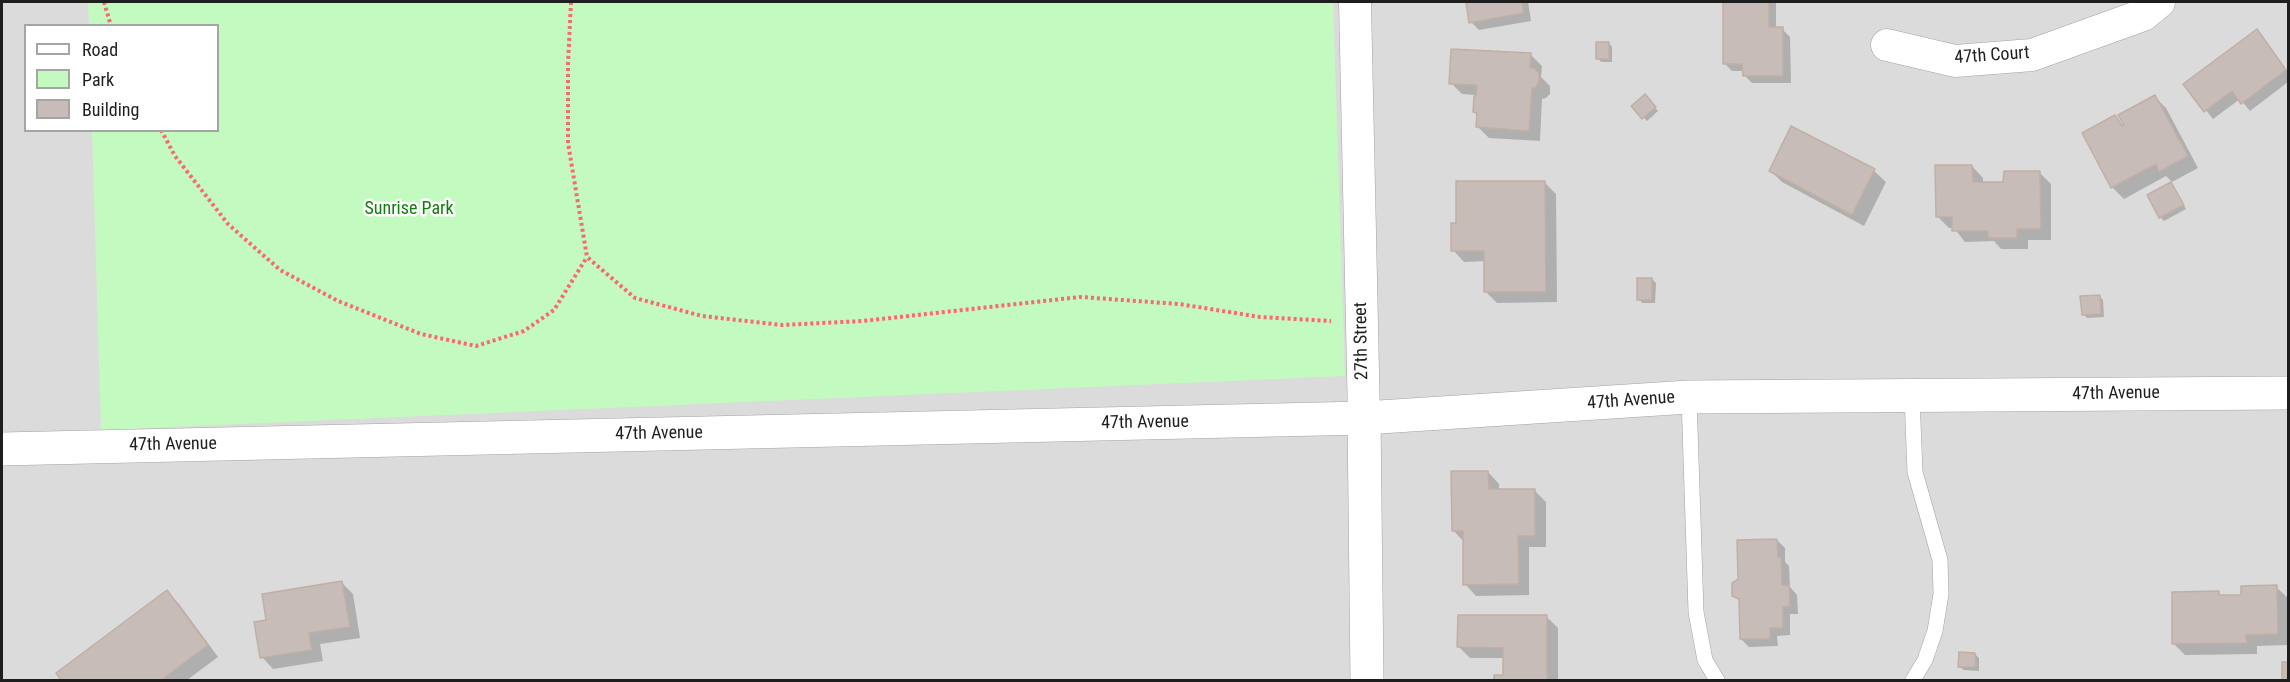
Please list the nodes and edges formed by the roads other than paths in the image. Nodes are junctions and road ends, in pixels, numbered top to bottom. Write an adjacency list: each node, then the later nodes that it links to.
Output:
1 (1355, 2): 7 (street, 27th Street)
2 (2160, 2): 3 (street, 47th Court)
3 (1887, 45)
4 (2289, 393): 5 (street, 47th Avenue)
5 (1912, 396): 6 (street, 47th Avenue); 11 (lane)
6 (1689, 397): 7 (street, 47th Avenue); 10 (lane)
7 (1364, 418): 8 (street, 47th Avenue); 9 (street, 27th Street)
8 (2, 449)
9 (1367, 681)
10 (1717, 681)
11 (1913, 681)

